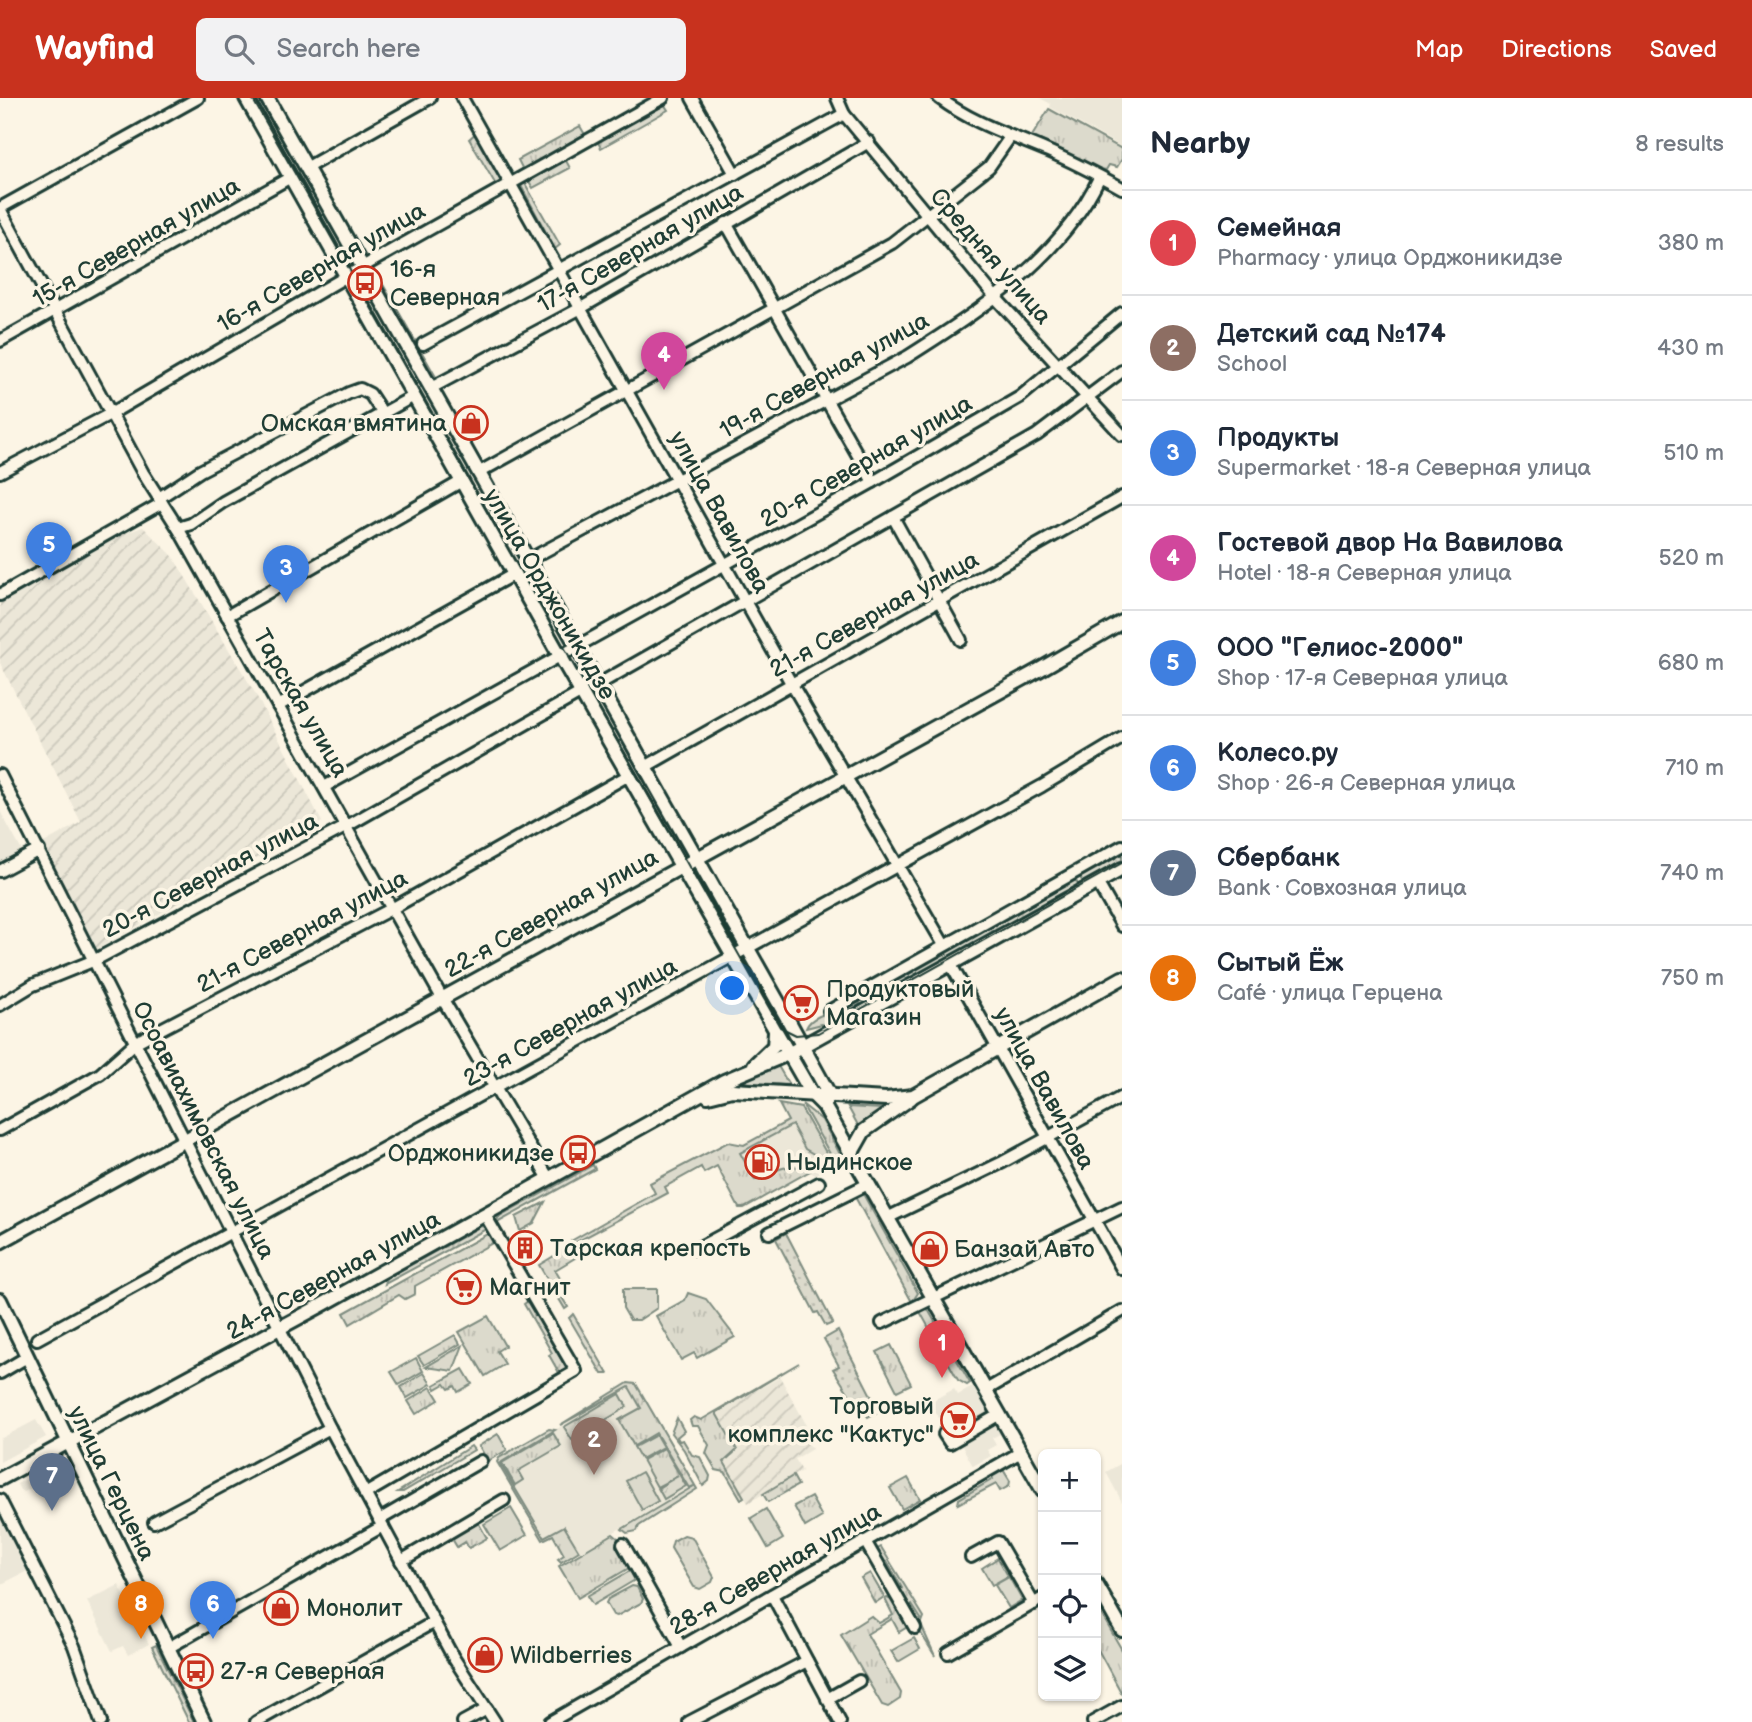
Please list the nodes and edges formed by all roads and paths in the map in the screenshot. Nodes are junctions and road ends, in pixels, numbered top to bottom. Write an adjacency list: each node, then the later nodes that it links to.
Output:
1 (198, 98): 19 (street)
2 (246, 98): 15 (main road, улица Орджоникидзе)
3 (267, 98): 13 (main road, улица Орджоникидзе)
4 (430, 98): 13 (street)
5 (462, 98): 17 (street, улица Вавилова)
6 (663, 98): 17 (street, 16-я Северная улица)
7 (692, 98): 14 (street)
8 (837, 98): 10 (street, Средняя улица)
9 (939, 98): 11 (street)
10 (844, 114): 12 (street, Средняя улица); 14 (street, 17-я Северная улица)
11 (1010, 137): 16 (street); 20 (street)
12 (869, 142): 20 (street, Средняя улица); 21 (street, 17-я Северная улица)
13 (306, 168): 22 (main road, улица Орджоникидзе)
14 (735, 174): 23 (street, 17-я Северная улица)
15 (291, 177): 24 (main road, улица Орджоникидзе); 28 (street, 15-я Северная улица)
16 (1099, 178): 18 (street); 25 (street, 19-я Северная улица)
17 (512, 184): 22 (street, 16-я Северная улица); 23 (street, улица Вавилова)
18 (1122, 188)
19 (0, 208): 28 (street, Тарская улица)
20 (925, 214): 25 (street, Средняя улица); 27 (street)
21 (726, 223): 26 (street, 17-я Северная улица); 27 (street)
22 (363, 266): 24 (street, 16-я Северная улица); 34 (main road, улица Орджоникидзе)
23 (561, 271): 26 (street, улица Вавилова); 31 (street, 17-я Северная улица)
24 (345, 276): 36 (main road, улица Орджоникидзе); 39 (street, 16-я Северная улица)
25 (995, 297): 32 (street, Средняя улица); 37 (street, 19-я Северная улица)
26 (580, 308): 34 (street, 17-я Северная улица); 35 (street, улица Вавилова)
27 (775, 309): 35 (street); 37 (street)
28 (56, 313): 30 (street, 15-я Северная улица); 39 (street, Тарская улица)
29 (1122, 313): 32 (street, 20-я Северная улица)
30 (0, 341)
31 (423, 344)
32 (1059, 367): 38 (street, Средняя улица); 46 (street, 20-я Северная улица)
33 (1122, 371): 38 (street)
34 (431, 388): 43 (main road, улица Орджоникидзе)
35 (629, 392): 43 (street); 44 (street, улица Вавилова)
36 (414, 396): 40 (street); 45 (main road, улица Орджоникидзе)
37 (827, 397): 44 (street, 19-я Северная улица); 46 (street)
38 (1088, 398): 41 (street, Средняя улица); 49 (street)
39 (112, 413): 42 (street, 16-я Северная улица); 48 (street, Тарская улица)
40 (383, 414): 48 (street); 50 (street)
41 (1122, 435)
42 (0, 472)
43 (478, 473): 51 (main road, улица Орджоникидзе)
44 (678, 479): 51 (street, 19-я Северная улица); 52 (street, улица Вавилова)
45 (462, 481): 53 (main road, улица Орджоникидзе); 57 (street)
46 (873, 482): 52 (street, 20-я Северная улица)
47 (1122, 497): 56 (street, 21-я Северная улица)
48 (160, 500): 50 (street, Тарская улица); 54 (street)
49 (893, 517): 55 (street); 56 (street)
50 (178, 528): 57 (street, Тарская улица)
51 (528, 560): 60 (main road, улица Орджоникидзе)
52 (726, 565): 55 (street, улица Вавилова); 60 (street, 20-я Северная улица)
53 (514, 573): 61 (main road, улица Орджоникидзе); 65 (street)
54 (0, 595)
55 (747, 601): 62 (street, улица Вавилова); 63 (street)
56 (940, 602): 59 (street); 62 (street, 21-я Северная улица)
57 (228, 616): 65 (street, Тарская улица)
58 (1122, 622): 70 (main road, 22-я Северная улица)
59 (961, 640)
60 (579, 646): 61 (street, 20-я Северная улица); 63 (main road, улица Орджоникидзе)
61 (560, 656): 64 (main road, улица Орджоникидзе); 71 (street, 20-я Северная улица)
62 (792, 683): 67 (street, 21-я Северная улица); 70 (street, улица Вавилова)
63 (599, 684): 67 (main road, улица Орджоникидзе)
64 (582, 692): 69 (main road, улица Орджоникидзе); 72 (street, 20-я Северная улица)
65 (278, 706): 71 (street, Тарская улица)
66 (1122, 738): 76 (street, 23-я Северная улица)
67 (645, 767): 75 (main road, улица Орджоникидзе)
68 (0, 775): 74 (street, Осоавиахимовская улица)
69 (629, 775): 77 (main road, улица Орджоникидзе); 81 (street, 21-я Северная улица)
70 (846, 775): 75 (main road, 22-я Северная улица); 76 (street, улица Вавилова)
71 (324, 787): 72 (street, Тарская улица)
72 (347, 826): 81 (street, Тарская улица); 86 (street, 20-я Северная улица)
73 (1122, 846): 83 (street)
74 (39, 850): 79 (street); 86 (street, Осоавиахимовская улица)
75 (696, 857): 77 (main road, 22-я Северная улица); 84 (main road, улица Орджоникидзе)
76 (898, 865): 83 (street, улица Вавилова); 84 (street, 23-я Северная улица)
77 (680, 866): 85 (main road, улица Орджоникидзе); 89 (main road, 22-я Северная улица)
78 (1122, 869): 87 (main road, 24-я Северная улица)
79 (0, 871)
80 (1101, 890): 82 (street)
81 (393, 908): 89 (street, Тарская улица); 93 (street, 21-я Северная улица)
82 (1122, 926)
83 (944, 945): 91 (street)
84 (747, 948): 85 (street, 23-я Северная улица); 94 (main road, улица Орджоникидзе)
85 (732, 957): 92 (main road, улица Орджоникидзе); 98 (street, 23-я Северная улица)
86 (95, 960): 90 (street, 20-я Северная улица); 93 (street, Осоавиахимовская улица)
87 (951, 965): 94 (main road, 24-я Северная улица); 95 (street, улица Вавилова)
88 (1122, 978): 95 (main road)
89 (442, 998): 98 (street, Тарская улица); 106 (main road, 22-я Северная улица)
90 (0, 1004)
91 (829, 1011)
92 (775, 1032): 96 (main road, улица Орджоникидзе); 97 (main road)
93 (136, 1042): 104 (street, 21-я Северная улица); 106 (street, Осоавиахимовская улица)
94 (802, 1047): 96 (main road, 24-я Северная улица); 102 (main road, улица Орджоникидзе)
95 (998, 1048): 100 (main road); 105 (street, улица Вавилова)
96 (788, 1055): 97 (main road, 24-я Северная улица); 99 (main road, улица Орджоникидзе)
97 (748, 1070): 103 (main road, 24-я Северная улица)
98 (496, 1087): 108 (street, Тарская улица); 115 (street, 23-я Северная улица)
99 (811, 1094): 102 (main road, улица Орджоникидзе); 103 (main road, 24-я Северная улица)
100 (913, 1096): 102 (main road); 107 (main road)
101 (1122, 1097): 105 (street)
102 (826, 1100): 107 (main road, улица Орджоникидзе)
103 (684, 1105): 108 (main road, 24-я Северная улица)
104 (0, 1129)
105 (1048, 1138): 113 (street); 114 (street, улица Вавилова)
106 (184, 1140): 115 (street, Осоавиахимовская улица); 117 (main road, 22-я Северная улица)
107 (851, 1154): 110 (main road, улица Орджоникидзе)
108 (549, 1180): 112 (main road, 24-я Северная улица)
109 (819, 1183): 118 (street)
110 (868, 1184): 113 (main road, улица Орджоникидзе); 116 (street)
111 (1122, 1207): 114 (street)
112 (485, 1215): 124 (main road, 24-я Северная улица); 137 (street)
113 (887, 1217): 120 (main road, улица Орджоникидзе)
114 (1095, 1220): 119 (street, улица Вавилова); 120 (street)
115 (230, 1232): 124 (street, Осоавиахимовская улица); 125 (street, 23-я Северная улица)
116 (769, 1233)
117 (0, 1242)
118 (696, 1250)
119 (1122, 1269)
120 (933, 1298): 123 (street); 128 (main road, улица Орджоникидзе)
121 (0, 1300): 126 (main road, улица Герцена)
122 (1122, 1311): 128 (street)
123 (882, 1323)
124 (281, 1327): 130 (street, Осоавиахимовская улица); 132 (main road, 24-я Северная улица)
125 (37, 1339)
126 (27, 1357): 127 (street); 132 (main road, улица Герцена)
127 (0, 1373)
128 (986, 1390): 129 (main road, улица Орджоникидзе)
129 (1000, 1414): 131 (street); 133 (main road, улица Орджоникидзе)
130 (330, 1428): 137 (street, Осоавиахимовская улица); 140 (street)
131 (944, 1434)
132 (68, 1442): 135 (main road, 24-я Северная улица); 153 (main road, улица Герцена)
133 (1021, 1452): 136 (main road, улица Орджоникидзе); 142 (street, 28-я Северная улица)
134 (481, 1461): 141 (street)
135 (0, 1479)
136 (1038, 1482)
137 (365, 1494): 141 (street, Осоавиахимовская улица)
138 (0, 1500): 160 (street)
139 (504, 1500): 145 (street)
140 (154, 1522)
141 (381, 1523): 145 (street, Осоавиахимовская улица); 153 (street)
142 (865, 1541): 147 (street, 28-я Северная улица); 150 (street)
143 (623, 1544): 152 (street)
144 (971, 1557): 148 (street)
145 (401, 1561): 149 (street, Осоавиахимовская улица)
146 (1101, 1593): 151 (main road)
147 (772, 1595): 152 (street, 28-я Северная улица); 155 (street)
148 (1038, 1601): 154 (street)
149 (434, 1622): 159 (street, Осоавиахимовская улица); 162 (street)
150 (915, 1628)
151 (1122, 1630)
152 (681, 1647): 165 (street, 28-я Северная улица)
153 (168, 1648): 161 (main road, улица Герцена)
154 (948, 1653)
155 (807, 1661): 157 (street); 166 (street)
156 (859, 1681): 157 (street)
157 (827, 1699): 167 (street)
158 (1122, 1706): 168 (street)
159 (487, 1709): 163 (street); 164 (street, Осоавиахимовская улица)
160 (100, 1722)
161 (204, 1722)
162 (257, 1722)
163 (463, 1722)
164 (495, 1722)
165 (550, 1722)
166 (689, 1722)
167 (840, 1722)
168 (1093, 1722)

